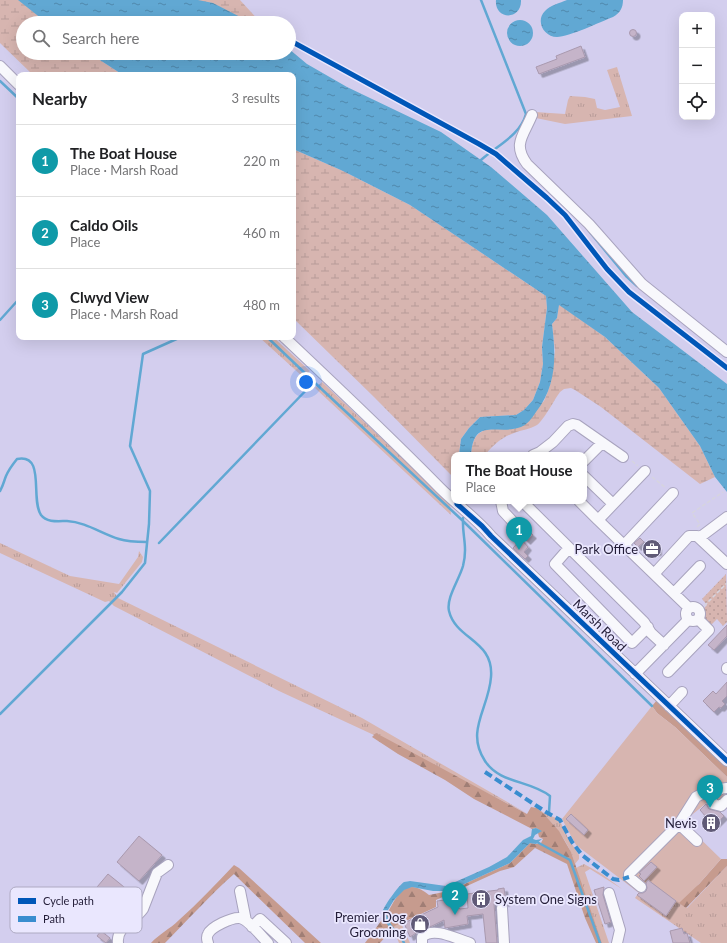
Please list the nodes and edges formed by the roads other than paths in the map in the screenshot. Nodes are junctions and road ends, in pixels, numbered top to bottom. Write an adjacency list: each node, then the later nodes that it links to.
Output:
1 (0, 66): 2 (street)
2 (16, 82)
3 (532, 115): 5 (street)
4 (287, 340): 13 (street, Marsh Road)
5 (727, 352)
6 (602, 443): 7 (street); 8 (street); 9 (street)
7 (540, 452)
8 (623, 457)
9 (587, 458)
10 (645, 471): 18 (street)
11 (587, 479): 18 (street)
12 (672, 494): 23 (street)
13 (451, 498)
14 (457, 504): 33 (street, Marsh Road)
15 (502, 504): 21 (street)
16 (525, 504): 24 (street)
17 (582, 504): 20 (street)
18 (613, 504): 20 (street)
19 (727, 517): 22 (street)
20 (598, 520): 23 (street)
21 (516, 525)
22 (694, 537): 25 (street); 27 (street)
23 (624, 545): 27 (street)
24 (569, 548): 30 (street); 30 (street)
25 (727, 564)
26 (700, 566): 28 (street)
27 (654, 574): 28 (street)
28 (674, 593): 29 (street)
29 (694, 615): 31 (street); 32 (street)
30 (648, 627): 31 (street)
31 (664, 645): 33 (street)
32 (668, 672)
33 (635, 674): 35 (street, Marsh Road)
34 (682, 692): 35 (street)
35 (668, 706): 36 (street, Marsh Road)
36 (727, 762)
37 (724, 788): 38 (street); 39 (street)
38 (727, 800)
39 (679, 824): 40 (street); 42 (street)
40 (697, 841)
41 (168, 866): 46 (street)
42 (641, 887)
43 (240, 891): 47 (street)
44 (609, 892): 57 (street)
45 (502, 908): 56 (street)
46 (142, 910)
47 (249, 924): 51 (street); 52 (street); 53 (street)
48 (119, 933): 50 (street)
49 (447, 939): 54 (street); 55 (street)
50 (118, 943)
51 (208, 943)
52 (268, 943)
53 (286, 943)
54 (422, 943)
55 (470, 943)
56 (504, 943)
57 (617, 943)

